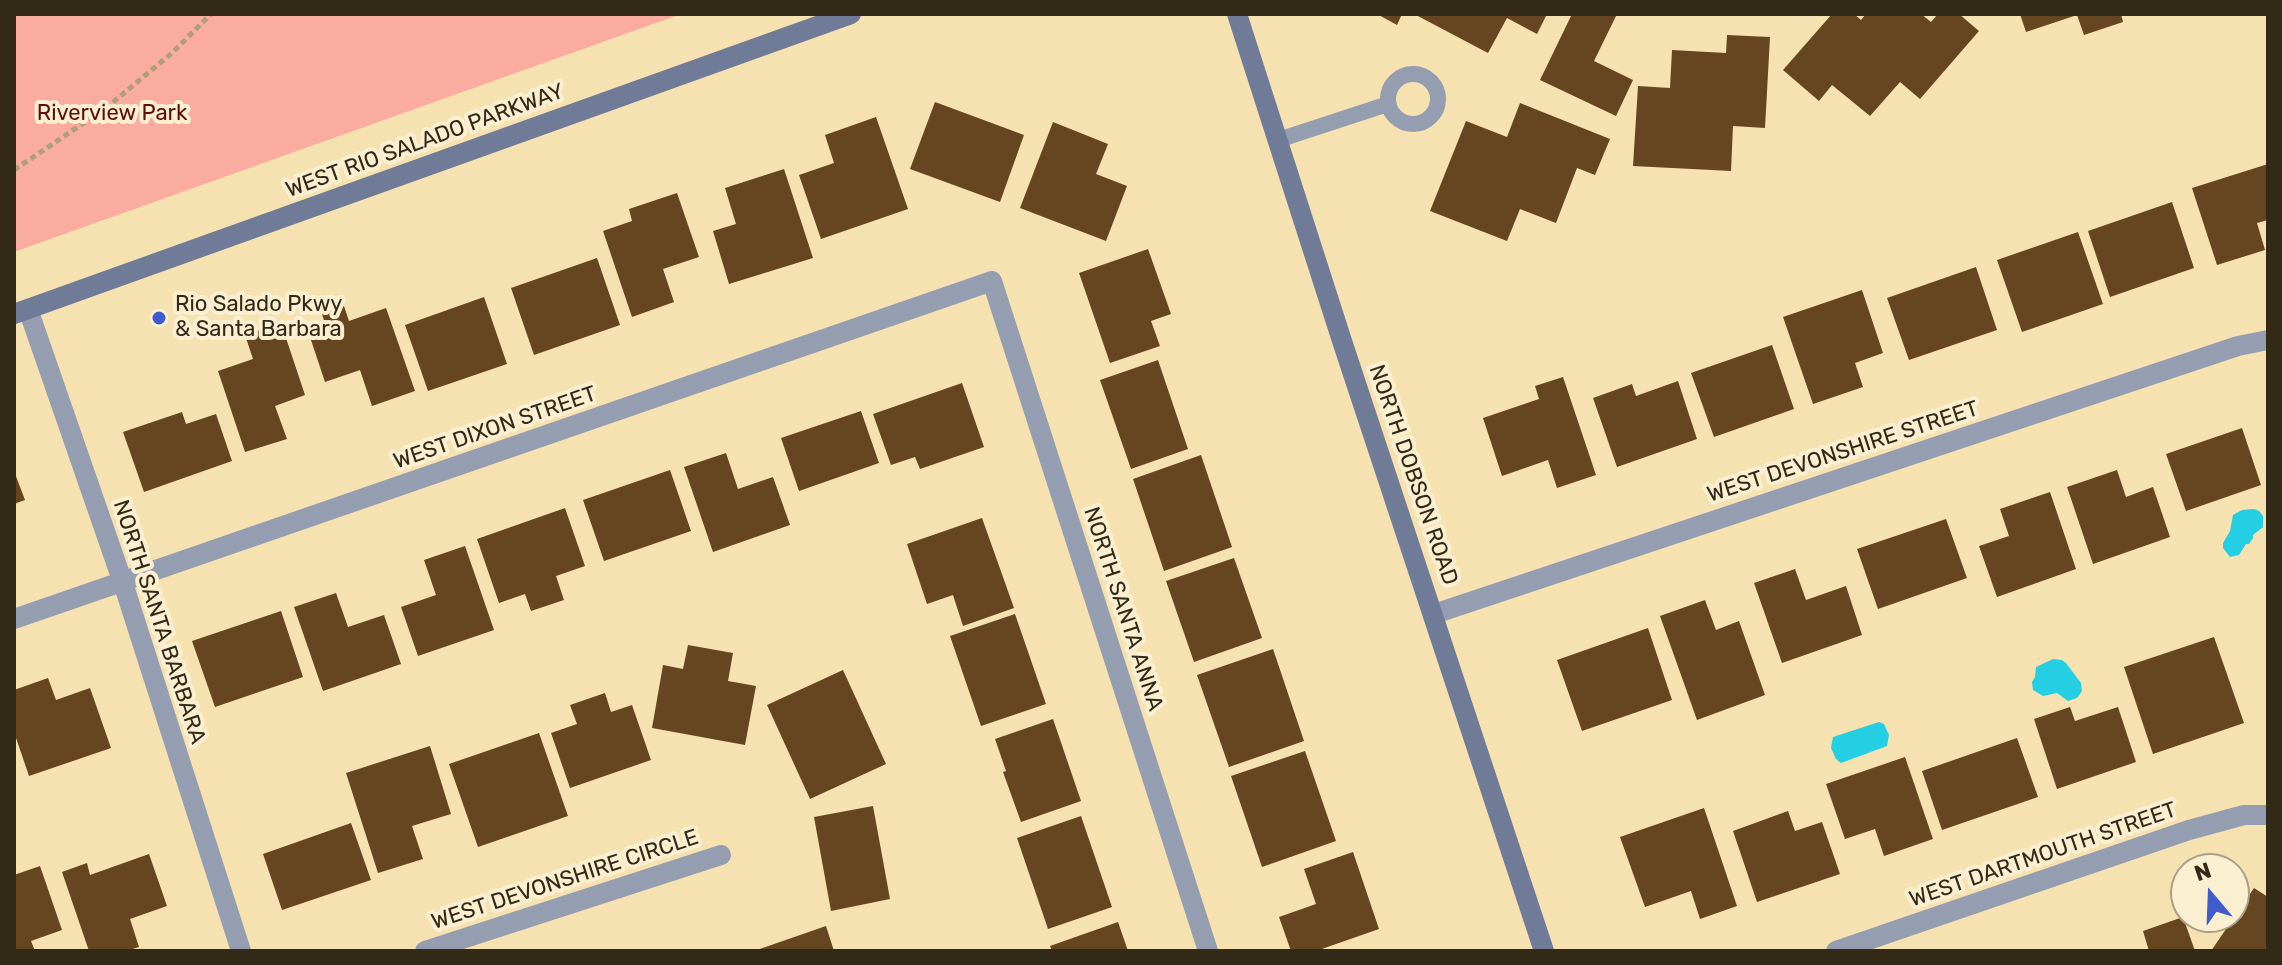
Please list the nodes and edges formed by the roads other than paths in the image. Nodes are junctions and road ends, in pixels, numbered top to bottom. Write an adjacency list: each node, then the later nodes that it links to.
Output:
1 (851, 14): 6 (main road, WEST RIO SALADO PARKWAY)
2 (1237, 14): 4 (main road, NORTH DOBSON ROAD)
3 (1388, 104): 4 (lane)
4 (1278, 140): 9 (main road, NORTH DOBSON ROAD)
5 (992, 281): 8 (street, WEST DIXON STREET); 15 (street, NORTH SANTA ANNA)
6 (21, 311): 8 (street, NORTH SANTA BARBARA)
7 (2268, 340): 9 (street, WEST DEVONSHIRE STREET)
8 (123, 583): 10 (street, WEST DIXON STREET); 13 (street, NORTH SANTA BARBARA)
9 (1434, 614): 16 (main road, NORTH DOBSON ROAD)
10 (14, 619)
11 (2268, 815): 17 (street, WEST DARTMOUTH STREET)
12 (721, 855): 14 (street, WEST DEVONSHIRE CIRCLE)
13 (241, 951)
14 (425, 951)
15 (1208, 951)
16 (1544, 951)
17 (1836, 951)

